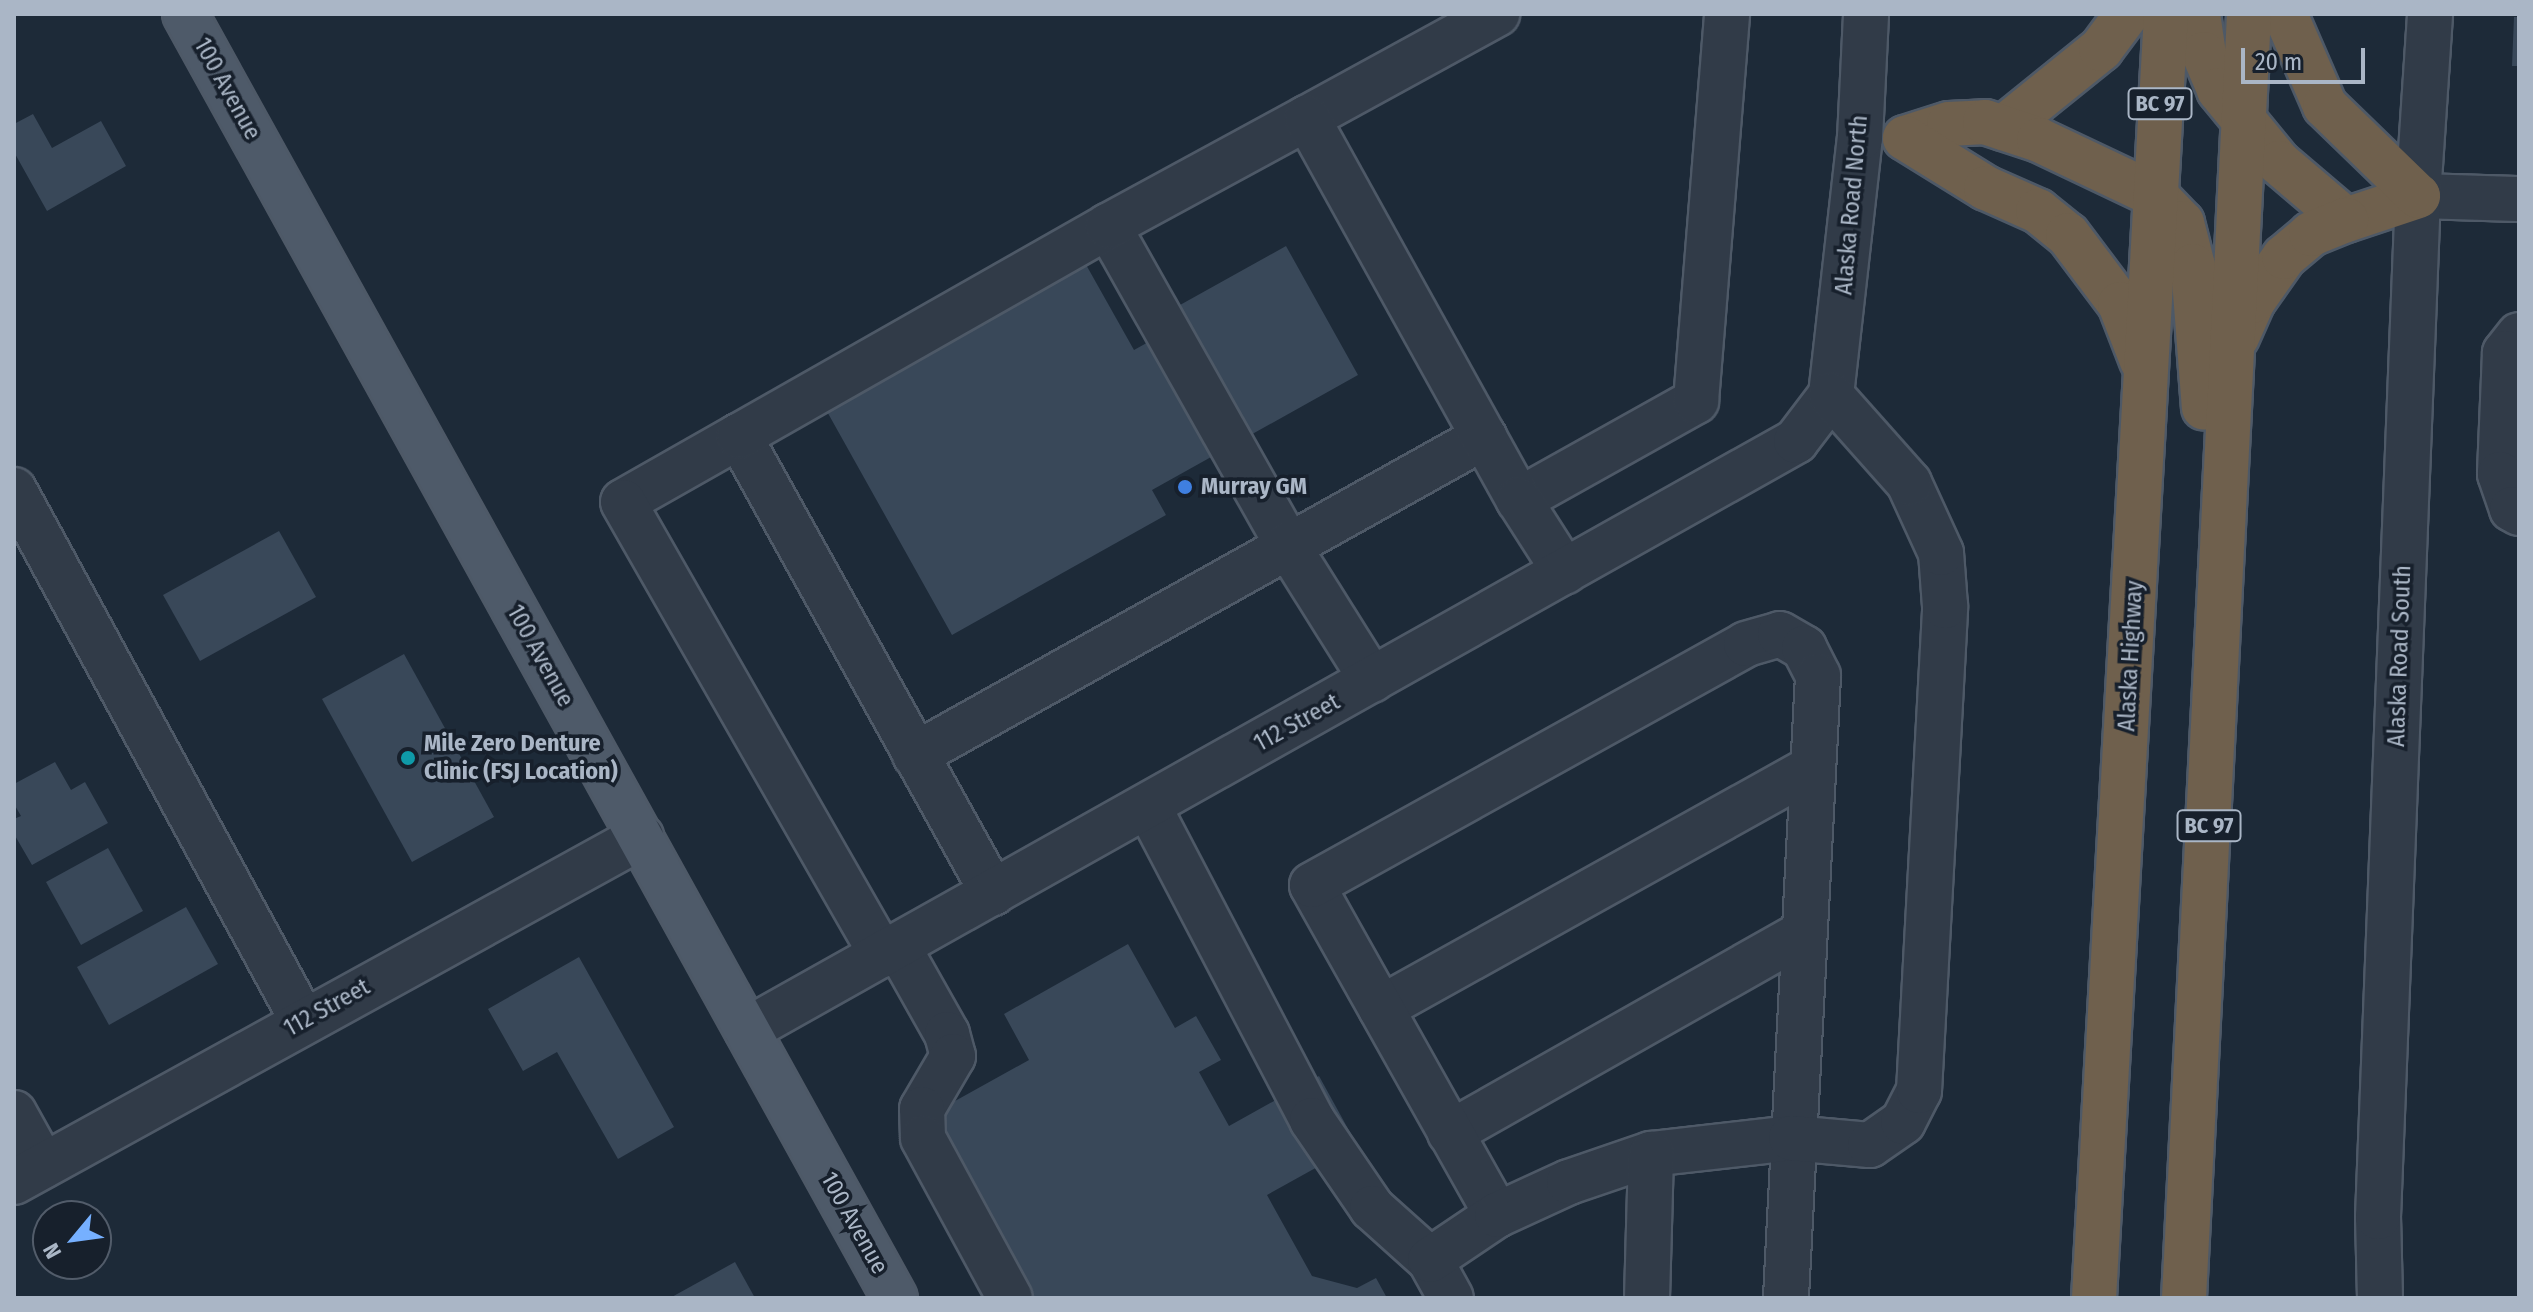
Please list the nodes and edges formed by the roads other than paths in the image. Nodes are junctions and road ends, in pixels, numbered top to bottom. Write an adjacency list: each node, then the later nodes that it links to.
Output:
1 (185, 14): 37 (main road, 100 Avenue)
2 (1497, 14): 11 (street)
3 (1727, 14): 28 (street)
4 (1866, 14): 14 (street, Alaska Road North)
5 (2127, 14): 13 (highway)
6 (2166, 14): 16 (highway, Alaska Highway / BC 97)
7 (2198, 14): 12 (highway)
8 (2249, 14): 12 (highway, BC 97)
9 (2285, 14): 17 (highway)
10 (2430, 14): 17 (street, Alaska Road South)
11 (1307, 118): 20 (street); 26 (street)
12 (2244, 119): 19 (highway); 22 (highway, BC 97)
13 (2003, 128): 15 (highway); 16 (highway)
14 (1860, 138): 15 (street); 24 (street, Alaska Road North)
15 (1905, 138): 23 (highway)
16 (2155, 195): 23 (highway, Alaska Highway / BC 97); 32 (highway)
17 (2418, 196): 18 (street); 19 (highway); 58 (street, Alaska Road South)
18 (2519, 199)
19 (2346, 220): 22 (highway)
20 (1098, 232): 25 (street); 30 (street)
21 (2519, 335): 29 (street)
22 (2229, 354): 32 (highway, BC 97)
23 (2148, 375): 56 (highway, Alaska Highway / BC 97)
24 (1831, 395): 31 (street, 112 Street); 46 (street)
25 (739, 436): 34 (street); 40 (street)
26 (1484, 437): 28 (street); 30 (street)
27 (14, 490): 42 (street)
28 (1519, 500): 31 (street)
29 (2519, 513)
30 (1277, 552): 33 (street); 34 (street)
31 (1565, 572): 33 (street, 112 Street)
32 (2221, 606): 57 (highway, BC 97)
33 (1372, 680): 36 (street, 112 Street)
34 (915, 755): 38 (street)
35 (1812, 768): 39 (street); 41 (street); 41 (street)
36 (1148, 806): 38 (street, 112 Street); 50 (street)
37 (641, 837): 42 (street, 112 Street); 43 (main road, 100 Avenue)
38 (993, 893): 40 (street, 112 Street)
39 (1802, 934): 45 (street); 46 (street)
40 (890, 951): 43 (street, 112 Street); 52 (street)
41 (1381, 1008): 45 (street)
42 (303, 1021): 48 (street, 112 Street)
43 (747, 1030): 51 (main road, 100 Avenue)
44 (14, 1113): 48 (street)
45 (1450, 1133): 49 (street)
46 (1791, 1138): 47 (street); 55 (street)
47 (1651, 1154): 49 (street); 54 (street)
48 (28, 1173)
49 (1497, 1215): 50 (street)
50 (1430, 1260): 53 (street)
51 (895, 1298)
52 (1010, 1298)
53 (1451, 1298)
54 (1647, 1298)
55 (1786, 1298)
56 (2094, 1298)
57 (2184, 1298)
58 (2380, 1298)

